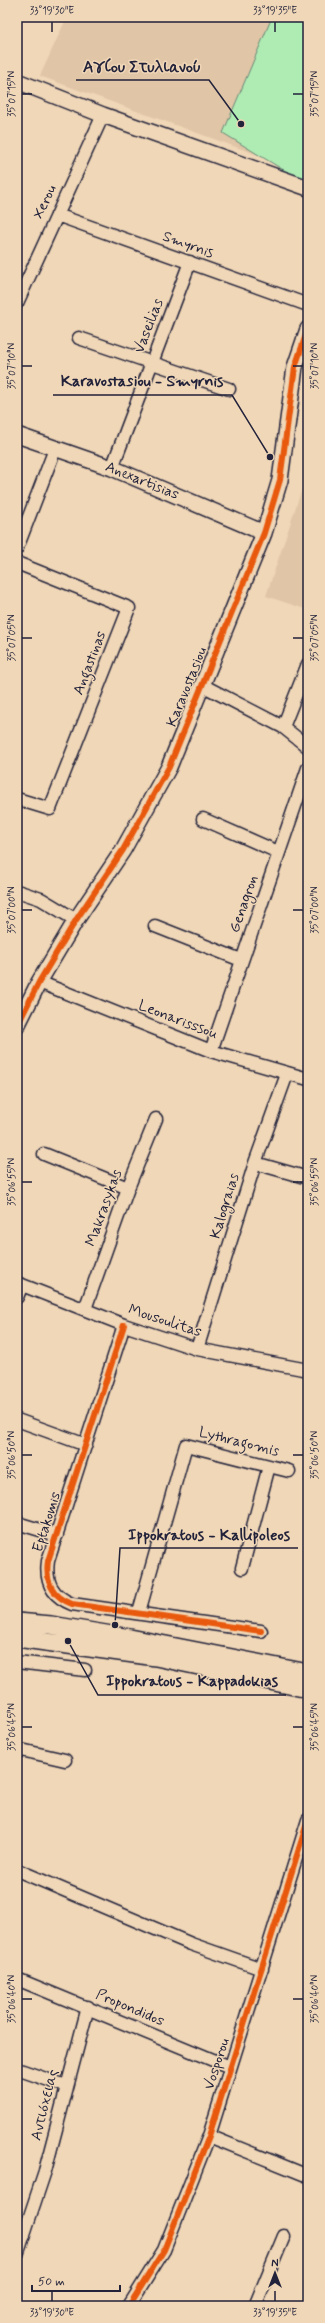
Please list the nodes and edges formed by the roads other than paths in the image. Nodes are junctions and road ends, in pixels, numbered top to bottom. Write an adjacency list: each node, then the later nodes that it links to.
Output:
1 (17, 81): 2 (street)
2 (103, 115): 3 (street); 4 (street, Xerou)
3 (308, 188)
4 (56, 215): 5 (street, Smyrnis); 6 (street, Xerou)
5 (190, 262): 7 (street, Smyrnis); 10 (street, Vaseilias)
6 (17, 303)
7 (308, 305)
8 (308, 329): 15 (street, Karavostasiou)
9 (79, 338): 10 (street)
10 (152, 363): 11 (street); 14 (street, Vaseilias)
11 (229, 389)
12 (17, 435): 13 (street, Anexartisias)
13 (55, 449): 14 (street, Anexartisias); 16 (street)
14 (112, 468): 15 (street, Anexartisias)
15 (264, 533): 19 (street, Karavostasiou)
16 (17, 548)
17 (17, 563): 23 (street, Angastinas)
18 (308, 664): 20 (street)
19 (202, 685): 20 (street); 27 (street, Karavostasiou)
20 (283, 727): 21 (street)
21 (308, 747)
22 (308, 768): 25 (street, Genagron)
23 (17, 799)
24 (203, 819): 25 (street)
25 (278, 852): 29 (street, Genagron)
26 (17, 891): 27 (street)
27 (76, 920): 30 (street, Karavostasiou)
28 (155, 926): 29 (street)
29 (241, 960): 32 (street, Genagron)
30 (39, 982): 31 (street, Karavostasiou); 32 (street, Leonarisssou)
31 (17, 1026)
32 (211, 1051): 33 (street, Leonarisssou)
33 (287, 1074): 34 (street, Leonarisssou); 37 (street, Kalograias)
34 (308, 1079)
35 (156, 1119): 39 (street, Makrasykas)
36 (44, 1154): 39 (street)
37 (255, 1163): 38 (street); 44 (street, Kalograias)
38 (308, 1178)
39 (128, 1188): 42 (street, Makrasykas)
40 (19, 1284): 41 (street); 42 (street, Mousoulitas)
41 (17, 1297)
42 (85, 1309): 43 (street, Mousoulitas)
43 (124, 1325): 44 (street, Mousoulitas); 47 (street, Eptakomis)
44 (197, 1349): 45 (street, Mousoulitas)
45 (308, 1370)
46 (17, 1420): 47 (street)
47 (86, 1445): 51 (street, Eptakomis)
48 (269, 1466): 49 (street, Lythragomis); 52 (street); 53 (street, Lythragomis)
49 (289, 1471)
50 (17, 1523): 51 (street)
51 (56, 1535): 53 (street, Eptakomis)
52 (242, 1568)
53 (139, 1612): 55 (street, Eptakomis)
54 (17, 1622): 59 (main road)
55 (261, 1631)
56 (17, 1638): 60 (main road)
57 (17, 1662): 58 (street)
58 (85, 1670)
59 (308, 1673)
60 (308, 1689)
61 (17, 1749): 62 (street)
62 (65, 1760)
63 (308, 1820): 65 (street, Vosporou)
64 (17, 1870): 65 (street)
65 (262, 1969): 68 (street, Vosporou)
66 (17, 1979): 67 (street, Propondidos)
67 (88, 2008): 68 (street, Propondidos); 70 (street, Αντιόχειας)
68 (230, 2067): 71 (street, Vosporou)
69 (17, 2069): 70 (street)
70 (66, 2086): 74 (street, Αντιόχειας)
71 (208, 2136): 72 (street); 75 (street, Vosporou)
72 (308, 2176)
73 (284, 2236): 76 (street)
74 (17, 2255)
75 (129, 2306)
76 (255, 2306)

